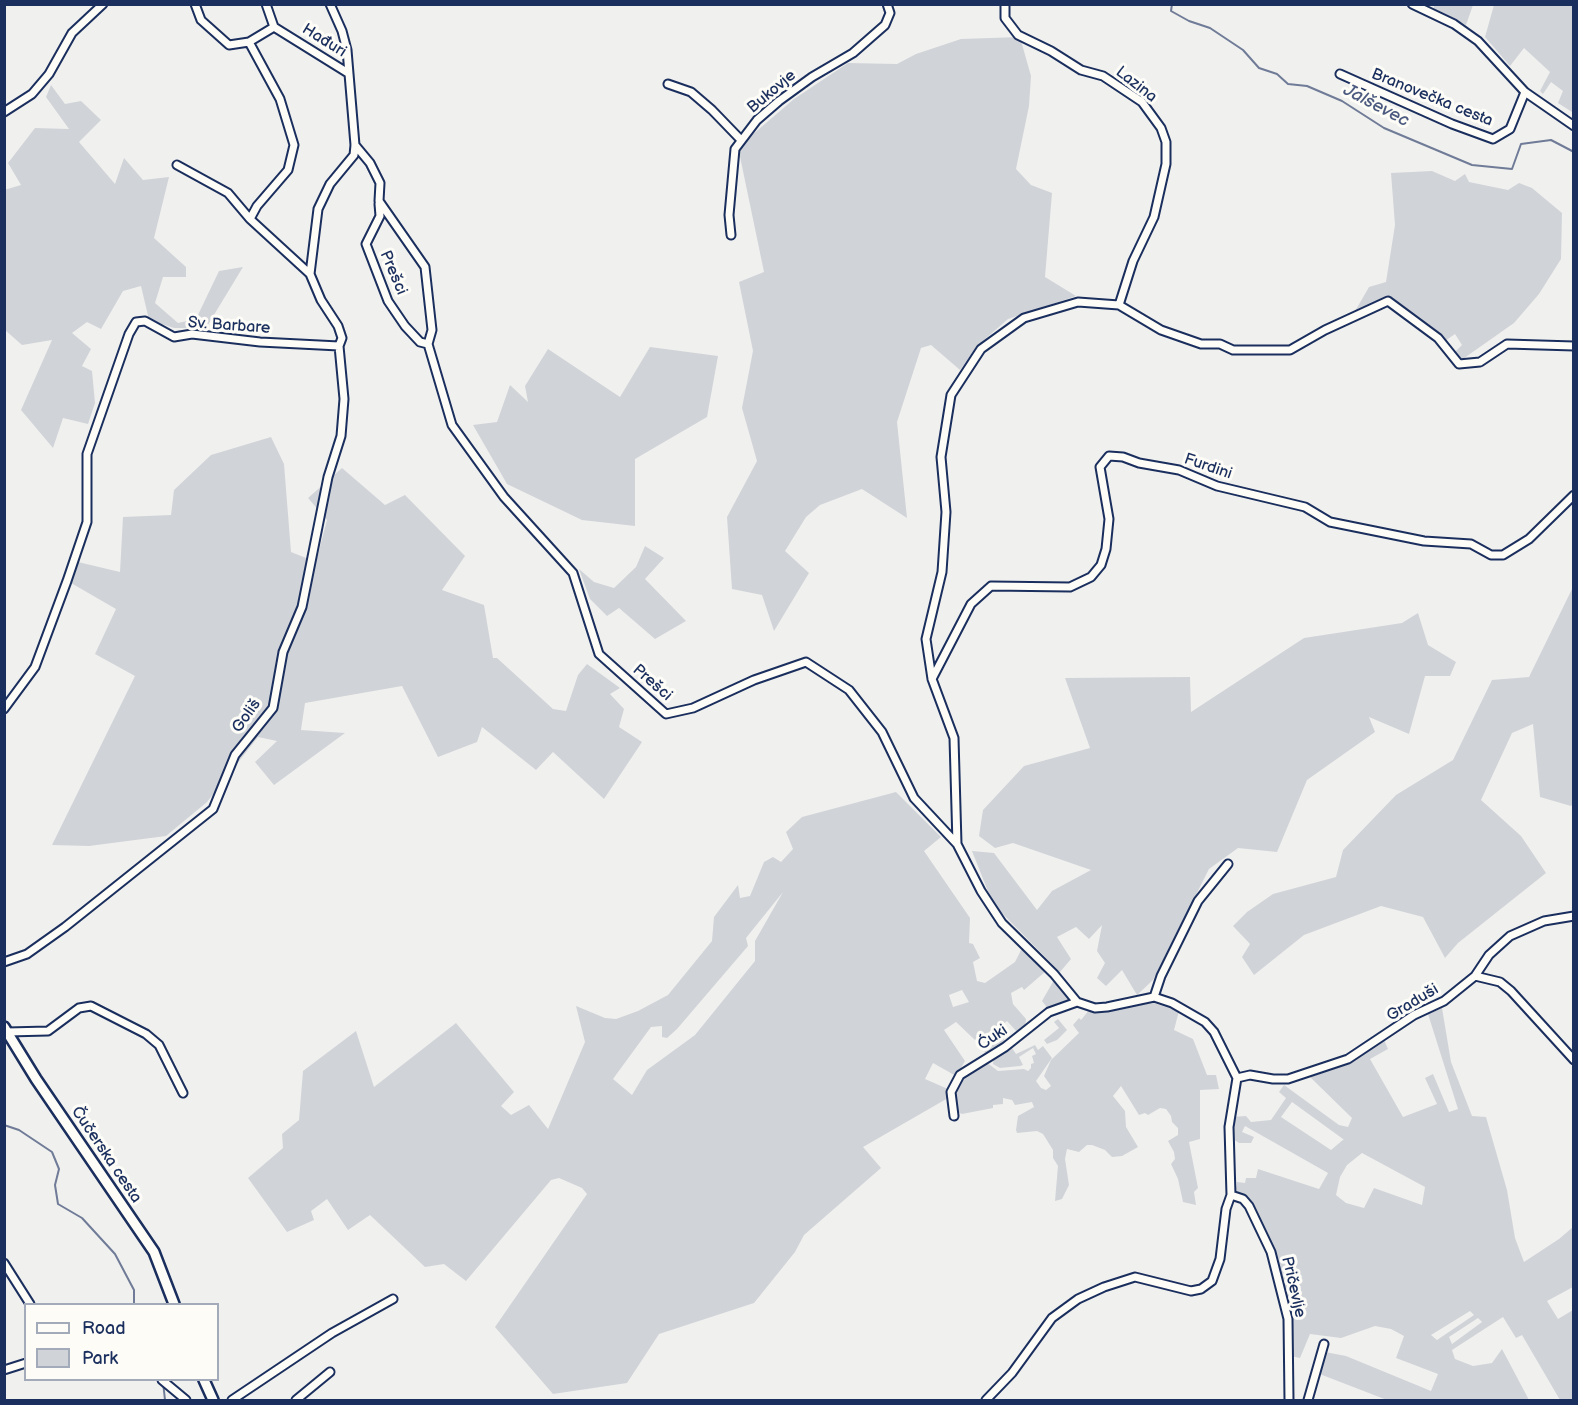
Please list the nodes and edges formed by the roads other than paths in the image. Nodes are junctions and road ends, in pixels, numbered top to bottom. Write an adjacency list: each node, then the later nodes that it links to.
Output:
1 (103, 4): 14 (street)
2 (195, 4): 9 (street)
3 (266, 4): 8 (street)
4 (330, 4): 10 (street)
5 (887, 4): 16 (street, Bukovje)
6 (1005, 4): 23 (street, Lazina)
7 (1412, 4): 13 (street)
8 (274, 27): 9 (street); 10 (street, Hađuri)
9 (249, 42): 20 (street)
10 (348, 73): 17 (street)
11 (1340, 74): 13 (street, Branovečka cesta)
12 (668, 84): 16 (street)
13 (1525, 92): 15 (street)
14 (4, 112)
15 (1574, 126)
16 (741, 140): 21 (street, Bukovje)
17 (355, 144): 19 (street, Prešci); 22 (street)
18 (177, 165): 20 (street)
19 (379, 201): 24 (street, Prešci); 24 (street, Prešci)
20 (250, 219): 22 (street)
21 (731, 235)
22 (310, 274): 25 (street)
23 (1119, 305): 26 (street); 28 (street)
24 (428, 344): 30 (street, Prešci)
25 (339, 346): 29 (street, Sv. Barbare); 33 (street, Goliš)
26 (1574, 346)
27 (1574, 495): 28 (street, Furdini)
28 (932, 679): 30 (street)
29 (4, 709)
30 (957, 844): 36 (street)
31 (1228, 864): 35 (street)
32 (1574, 916): 34 (street, Graduši)
33 (4, 962)
34 (1475, 976): 38 (street); 39 (street, Graduši)
35 (1154, 997): 36 (street); 39 (street)
36 (1077, 1002): 41 (street, Ćuki)
37 (6, 1029): 40 (street); 46 (street, Čučerska cesta)
38 (1574, 1060)
39 (1237, 1078): 42 (street)
40 (183, 1093)
41 (954, 1116)
42 (1231, 1195): 57 (street); 58 (street, Pričevlje)
43 (4, 1263): 45 (street)
44 (393, 1299): 55 (street)
45 (29, 1303)
46 (173, 1303)
47 (1324, 1344): 59 (street)
48 (24, 1365): 49 (street)
49 (4, 1370)
50 (330, 1372): 56 (street)
51 (163, 1381): 53 (street)
52 (204, 1381): 54 (street)
53 (186, 1401)
54 (213, 1401)
55 (232, 1401)
56 (296, 1401)
57 (986, 1401)
58 (1289, 1401)
59 (1308, 1401)

